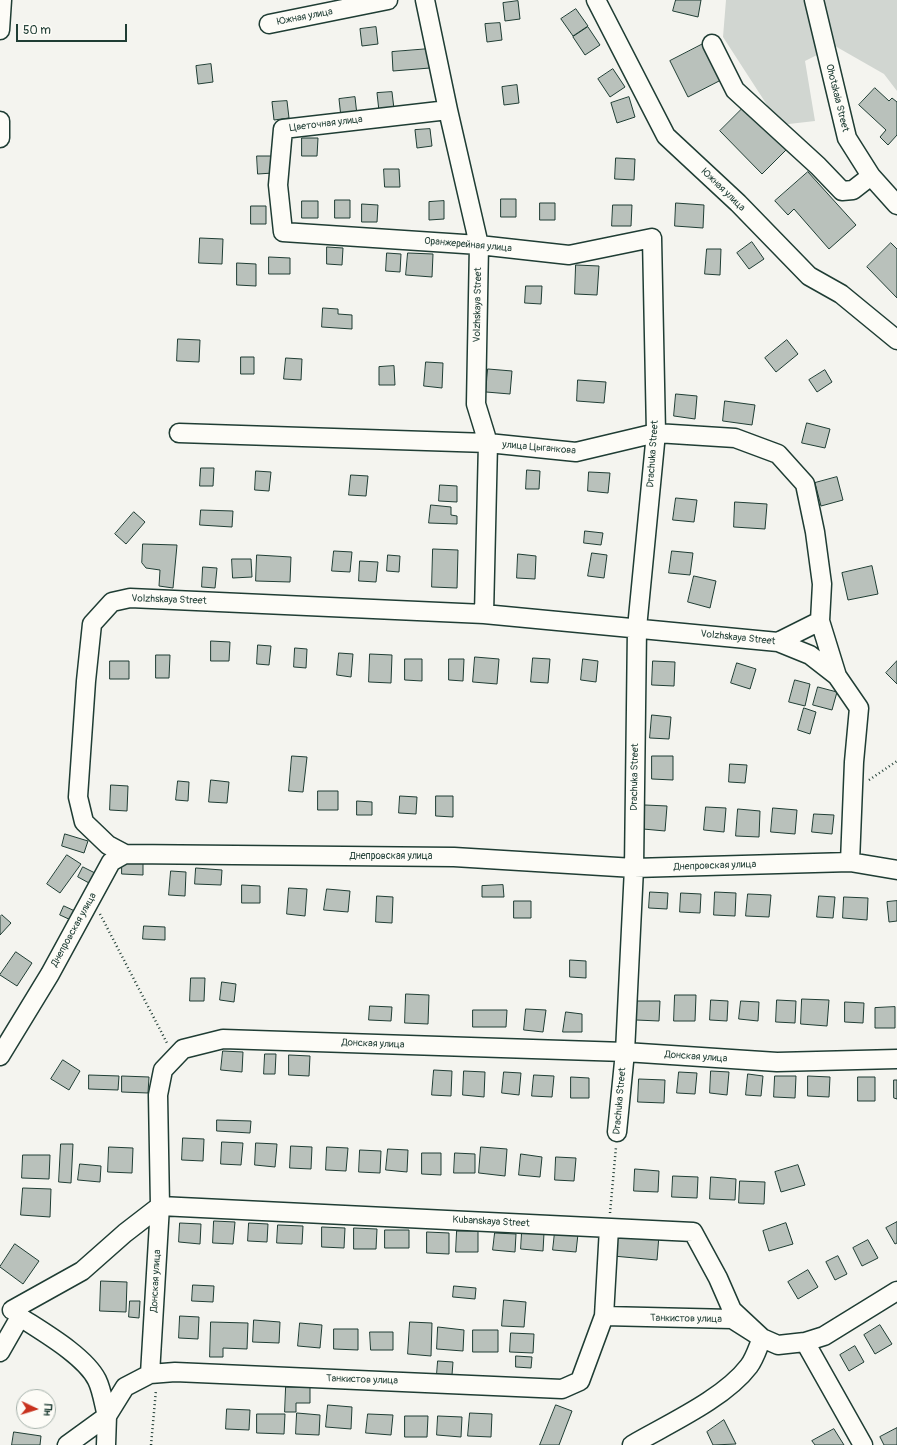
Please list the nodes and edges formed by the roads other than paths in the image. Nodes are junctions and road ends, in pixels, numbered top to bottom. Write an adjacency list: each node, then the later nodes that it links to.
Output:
1 (2, 0): 7 (street)
2 (388, 0): 6 (street, Южная улица)
3 (425, 0): 9 (street, Volzhskaya Street)
4 (596, 0): 18 (street, Южная улица)
5 (814, 0): 13 (street, Ohotskaia Street)
6 (269, 24)
7 (0, 30)
8 (712, 44): 13 (street)
9 (448, 110): 15 (street, Цветочная улица); 17 (street, Volzhskaya Street)
10 (0, 121): 11 (street)
11 (0, 130): 12 (street)
12 (0, 138)
13 (871, 176): 14 (street, Ohotskaia Street)
14 (897, 205)
15 (283, 232): 17 (street, Оранжерейная улица)
16 (652, 238): 17 (street, Оранжерейная улица); 20 (street, Drachuka Street)
17 (479, 245): 21 (street, Volzhskaya Street)
18 (897, 340)
19 (179, 433): 21 (street, улица Цыганкова)
20 (656, 433): 21 (street, улица Цыганкова); 23 (street, улица Цыганкова); 24 (street, Drachuka Street)
21 (488, 443): 22 (street, Volzhskaya Street)
22 (484, 614): 24 (street, Volzhskaya Street); 27 (street, Volzhskaya Street)
23 (820, 621): 25 (street); 26 (street, улица Цыганкова)
24 (637, 628): 25 (street, Volzhskaya Street); 29 (street, Drachuka Street)
25 (778, 642): 26 (street, Volzhskaya Street)
26 (837, 676): 28 (street, Volzhskaya Street)
27 (125, 854): 29 (street, Днепровская улица); 32 (street, Днепровская улица)
28 (850, 862): 29 (street, Днепровская улица); 30 (street, Днепровская улица)
29 (634, 868): 31 (street, Drachuka Street)
30 (897, 870)
31 (625, 1052): 33 (street, Донская улица); 34 (street, Drachuka Street); 35 (street, Донская улица)
32 (0, 1056)
33 (897, 1058)
34 (617, 1132)
35 (160, 1206): 36 (street, Kubanskaya Street); 38 (street); 43 (street, Донская улица)
36 (609, 1228): 39 (street); 40 (street, Kubanskaya Street)
37 (897, 1291): 41 (street, Танкистов улица)
38 (11, 1309): 42 (street); 44 (street)
39 (604, 1316): 40 (street, Танкистов улица); 43 (street, Танкистов улица)
40 (762, 1338): 41 (street, Танкистов улица); 47 (street)
41 (805, 1342): 48 (street)
42 (0, 1352)
43 (154, 1374): 44 (street, Танкистов улица)
44 (107, 1416): 45 (street); 46 (street)
45 (67, 1445)
46 (106, 1445)
47 (632, 1445)
48 (863, 1445)

